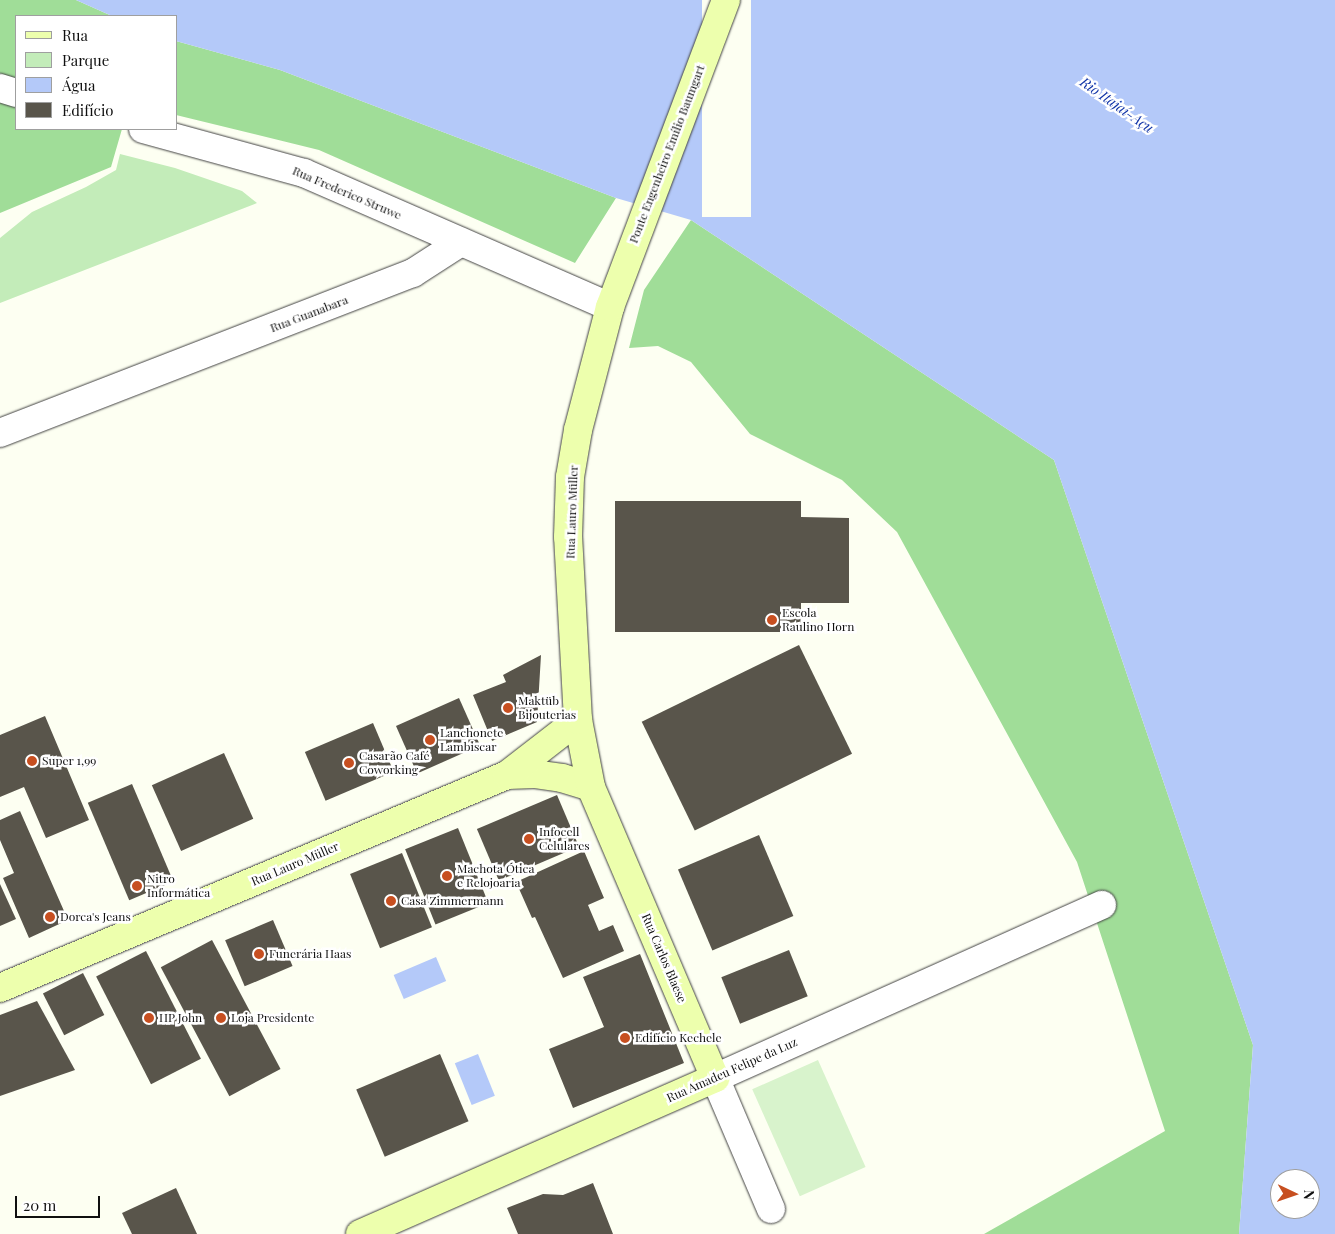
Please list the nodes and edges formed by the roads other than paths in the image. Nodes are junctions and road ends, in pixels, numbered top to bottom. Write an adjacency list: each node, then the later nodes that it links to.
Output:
1 (726, 0): 6 (main road, Ponte Engenheiro Emílio Baumgart)
2 (0, 88): 3 (street)
3 (15, 93)
4 (147, 130): 5 (street, Rua Frederico Struwe)
5 (462, 242): 6 (street); 7 (street, Rua Guanabara)
6 (610, 307): 8 (main road, Rua Lauro Müller)
7 (0, 433)
8 (578, 720): 9 (main road, Rua Lauro Müller); 10 (main road, Rua Lauro Müller)
9 (507, 775): 10 (main road); 12 (main road, Rua Lauro Müller)
10 (591, 787): 13 (main road, Rua Carlos Blaese)
11 (1102, 905): 13 (street, Rua Amadeu Felipe da Luz)
12 (0, 988)
13 (715, 1078): 14 (street, Rua Carlos Blaese); 15 (main road, Rua Amadeu Felipe da Luz)
14 (771, 1208)
15 (360, 1234)

